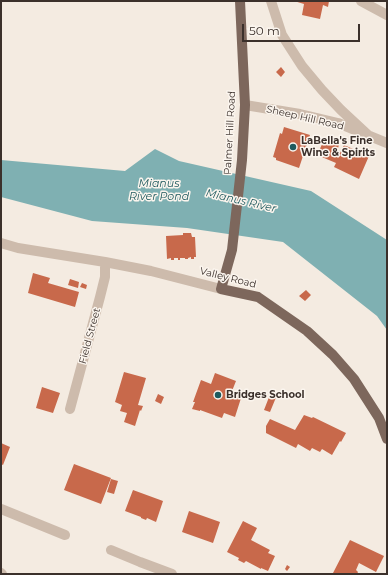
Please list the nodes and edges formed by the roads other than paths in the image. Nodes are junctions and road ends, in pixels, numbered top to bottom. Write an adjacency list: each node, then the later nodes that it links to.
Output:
1 (240, 1): 5 (main road, Palmer Hill Road)
2 (271, 1): 6 (street)
3 (360, 1): 4 (street)
4 (387, 15)
5 (245, 105): 6 (street, Sheep Hill Road); 10 (main road, Palmer Hill Road)
6 (369, 136): 7 (street, Sheep Hill Road)
7 (387, 143)
8 (1, 243): 9 (street, Valley Road)
9 (105, 262): 10 (street, Valley Road); 11 (street, Field Street)
10 (221, 289): 12 (main road, Valley Road)
11 (70, 409)
12 (387, 439)
13 (1, 509): 14 (street)
14 (65, 535)
15 (111, 550): 16 (street)
16 (172, 574)

